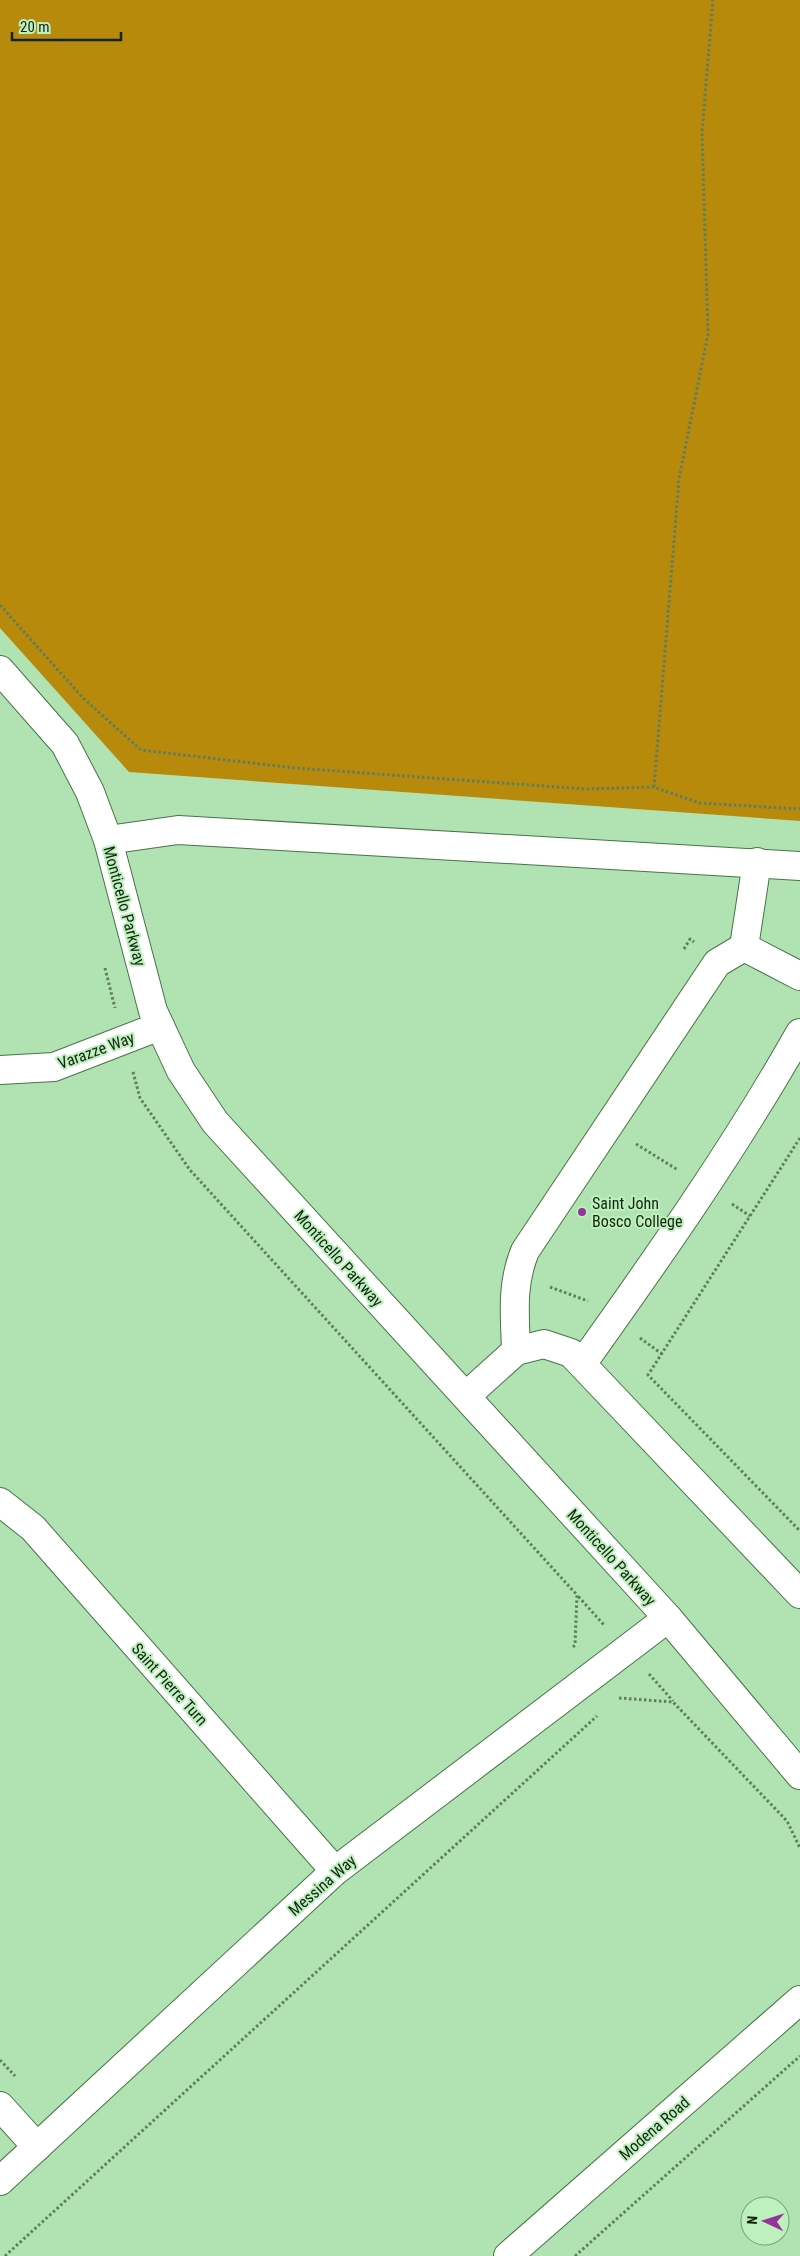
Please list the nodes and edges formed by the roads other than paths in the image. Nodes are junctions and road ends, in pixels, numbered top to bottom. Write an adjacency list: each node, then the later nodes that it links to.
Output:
1 (0, 670): 2 (street, Monticello Parkway)
2 (108, 840): 3 (street); 7 (street, Monticello Parkway)
3 (757, 862): 4 (street); 5 (street)
4 (800, 866)
5 (744, 947): 6 (street); 10 (street)
6 (800, 976)
7 (160, 1026): 9 (street, Varazze Way); 12 (street, Monticello Parkway)
8 (800, 1033): 11 (street)
9 (0, 1070)
10 (516, 1351): 11 (street); 12 (street)
11 (582, 1364): 14 (street)
12 (466, 1396): 15 (street, Monticello Parkway)
13 (0, 1502): 17 (street, Saint Pierre Turn)
14 (800, 1594)
15 (668, 1618): 16 (street, Monticello Parkway); 17 (street, Messina Way)
16 (800, 1775)
17 (336, 1871): 20 (street, Messina Way)
18 (800, 2000): 22 (street, Modena Road)
19 (0, 2106): 20 (street)
20 (37, 2147): 21 (street, Messina Way)
21 (0, 2181)
22 (508, 2256)

